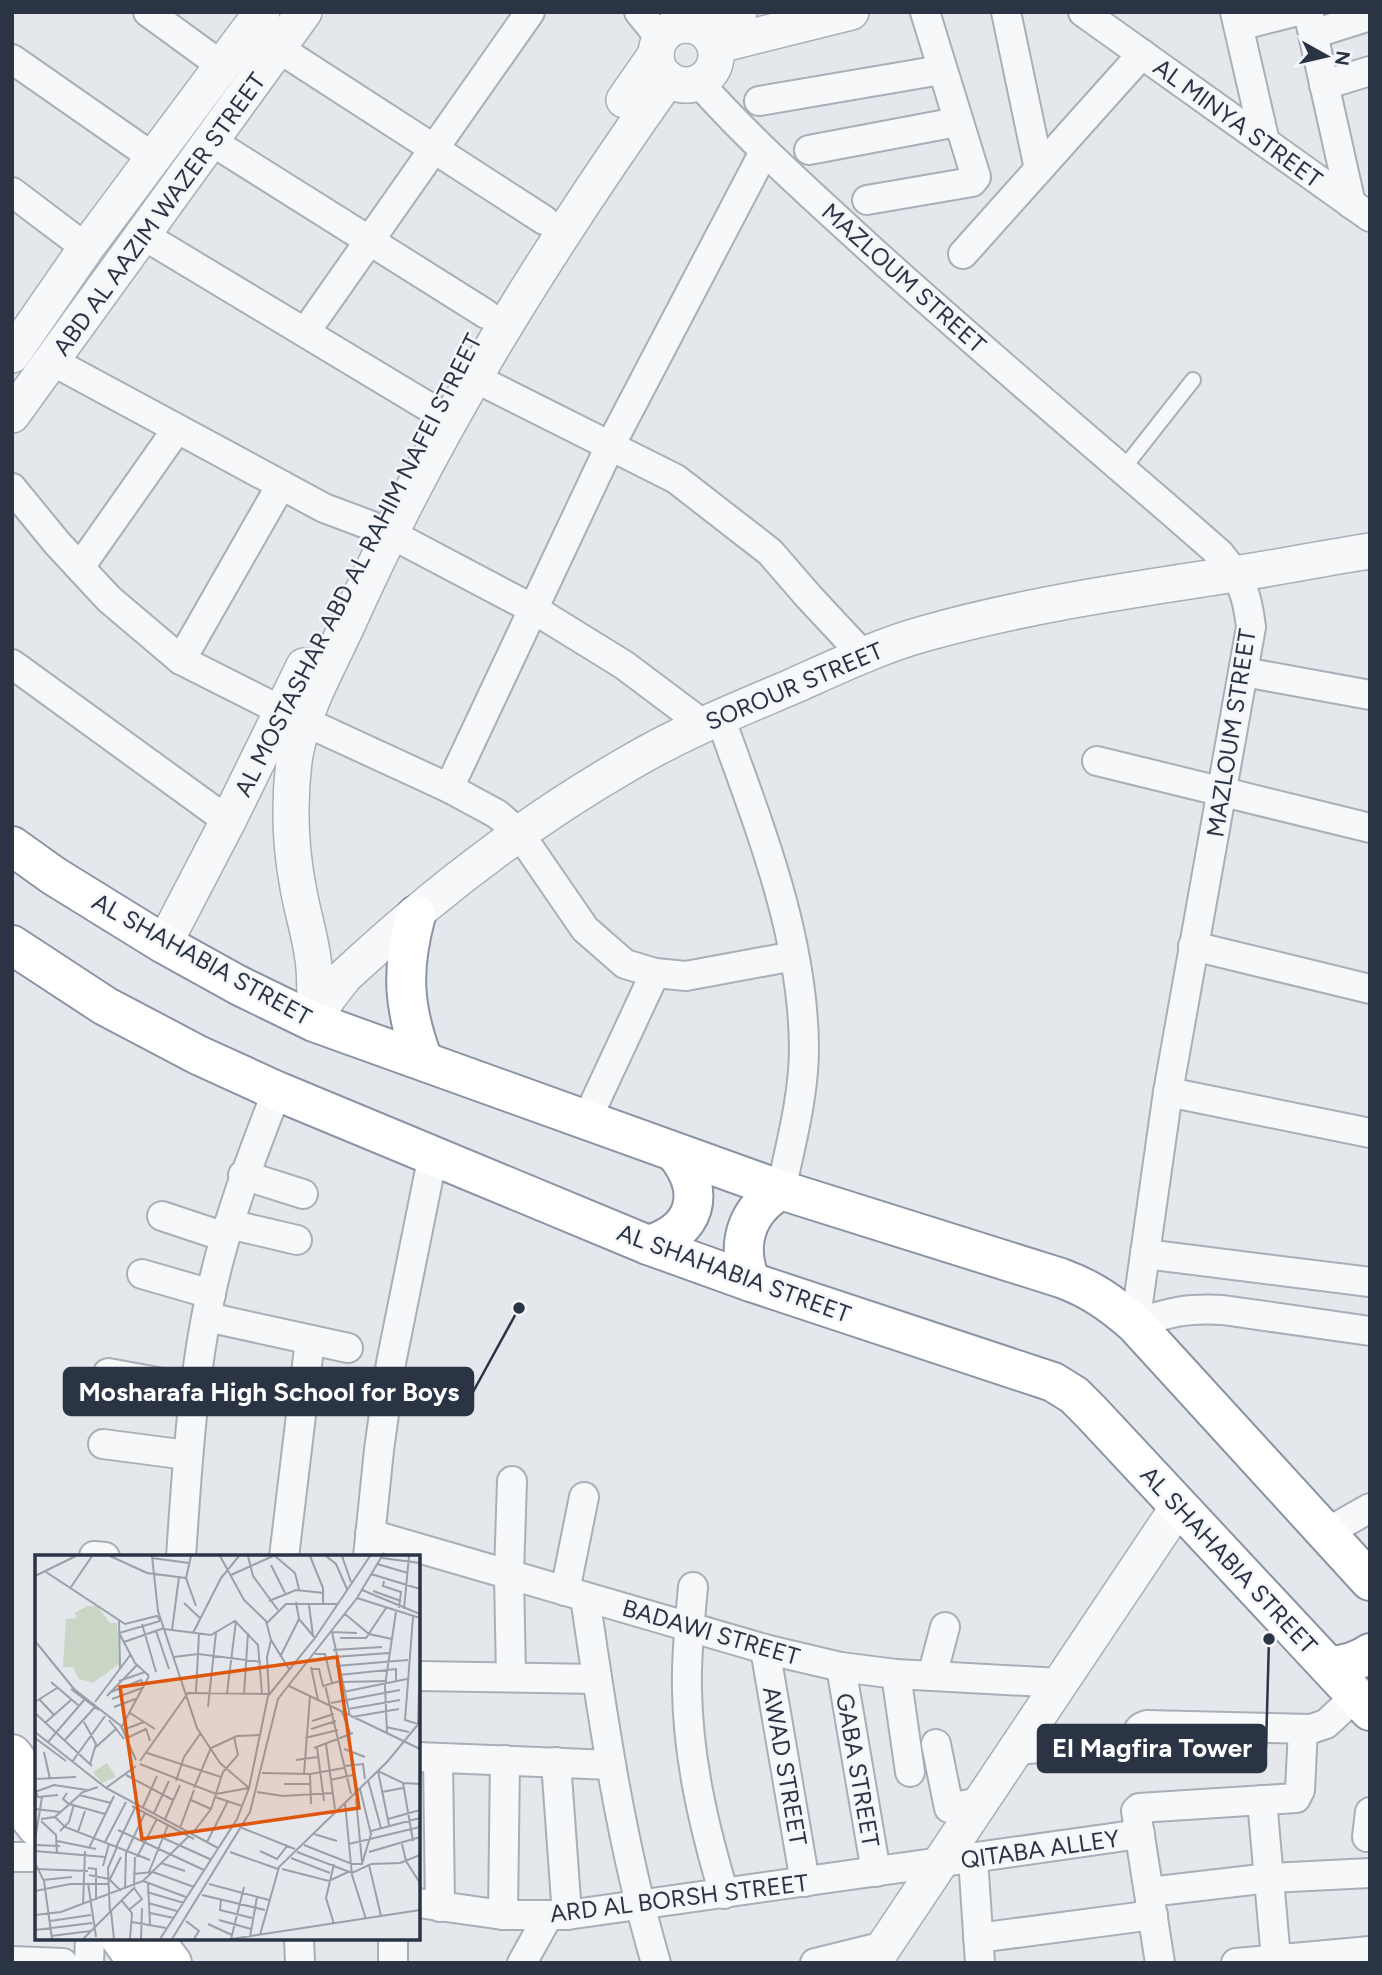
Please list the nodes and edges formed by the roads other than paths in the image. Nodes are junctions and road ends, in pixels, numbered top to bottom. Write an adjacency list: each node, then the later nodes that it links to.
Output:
1 (148, 12): 20 (street)
2 (262, 12): 20 (street, ABD AL AAZIM WAZER STREET)
3 (304, 12): 18 (street, ABD AL AAZIM WAZER STREET)
4 (530, 12): 29 (street)
5 (639, 12): 17 (street, MAZLOUM STREET)
6 (739, 12): 17 (street)
7 (850, 12): 17 (street)
8 (925, 12): 21 (street)
9 (1006, 12): 33 (street)
10 (1083, 12): 14 (street, AL MINYA STREET)
11 (1294, 12): 13 (street)
12 (1370, 16): 15 (street)
13 (1237, 19): 28 (street)
14 (1105, 21): 16 (street, AL MINYA STREET)
15 (1310, 23): 23 (street)
16 (1142, 54): 28 (street, AL MINYA STREET); 33 (street)
17 (674, 56): 31 (street, MAZLOUM STREET); 37 (street, AL MOSTASHAR ABD AL RAHIM NAFEI STREET); 46 (street, AL MOSTASHAR ABD AL RAHIM NAFEI STREET)
18 (272, 57): 20 (street); 25 (street, ABD AL AAZIM WAZER STREET); 29 (street)
19 (12, 60): 32 (street)
20 (222, 66): 25 (street); 32 (street, ABD AL AAZIM WAZER STREET)
21 (941, 70): 24 (street); 26 (street)
22 (1370, 71): 23 (street)
23 (1324, 85): 36 (street)
24 (760, 102)
25 (232, 112): 27 (street, ABD AL AAZIM WAZER STREET)
26 (957, 122): 30 (street); 35 (street)
27 (211, 141): 38 (street, ABD AL AAZIM WAZER STREET); 39 (street)
28 (1265, 142): 36 (street, AL MINYA STREET)
29 (432, 150): 37 (street); 39 (street)
30 (808, 150)
31 (764, 152): 51 (street); 52 (street, MAZLOUM STREET)
32 (154, 158): 40 (street, ABD AL AAZIM WAZER STREET)
33 (1039, 169): 41 (street)
34 (12, 192): 40 (street)
35 (867, 200)
36 (1365, 213)
37 (544, 220): 42 (street, AL MOSTASHAR ABD AL RAHIM NAFEI STREET)
38 (143, 234): 43 (street); 45 (street, ABD AL AAZIM WAZER STREET)
39 (370, 240): 42 (street); 43 (street)
40 (86, 248): 44 (street, ABD AL AAZIM WAZER STREET)
41 (963, 254)
42 (486, 314): 48 (street, AL MOSTASHAR ABD AL RAHIM NAFEI STREET)
43 (306, 331): 48 (street)
44 (12, 355)
45 (52, 361): 49 (street, ABD AL AAZIM WAZER STREET); 50 (street)
46 (475, 378): 51 (street); 55 (street, AL MOSTASHAR ABD AL RAHIM NAFEI STREET)
47 (1193, 380): 52 (lane)
48 (432, 409): 55 (street, AL MOSTASHAR ABD AL RAHIM NAFEI STREET)
49 (12, 415)
50 (177, 429): 53 (street); 57 (street)
51 (610, 446): 59 (street); 60 (street)
52 (1123, 469): 58 (street, MAZLOUM STREET)
53 (281, 485): 55 (street); 61 (street)
54 (12, 488): 57 (street)
55 (382, 530): 59 (street); 65 (street, AL MOSTASHAR ABD AL RAHIM NAFEI STREET)
56 (1370, 551): 58 (street, SOROUR STREET)
57 (80, 567): 61 (street)
58 (1236, 574): 60 (street, SOROUR STREET); 63 (street, MAZLOUM STREET)
59 (535, 610): 66 (street); 68 (street)
60 (864, 656): 66 (street, SOROUR STREET)
61 (181, 660): 65 (street)
62 (12, 664): 70 (street)
63 (1244, 672): 64 (street); 69 (street, MAZLOUM STREET)
64 (1370, 695)
65 (293, 716): 68 (street); 70 (street, AL MOSTASHAR ABD AL RAHIM NAFEI STREET); 81 (street, AL MOSTASHAR ABD AL RAHIM NAFEI STREET)
66 (712, 721): 72 (street, SOROUR STREET); 78 (street)
67 (1097, 761): 69 (street)
68 (450, 788): 72 (street)
69 (1223, 791): 71 (street); 76 (street, MAZLOUM STREET)
70 (228, 821): 75 (street, AL MOSTASHAR ABD AL RAHIM NAFEI STREET)
71 (1370, 828)
72 (519, 833): 74 (street, SOROUR STREET); 79 (street)
73 (12, 846): 75 (main road, AL SHAHABIA STREET)
74 (416, 915): 81 (street, SOROUR STREET); 82 (main road)
75 (164, 944): 81 (main road, AL SHAHABIA STREET)
76 (1194, 946): 80 (street); 84 (street, MAZLOUM STREET)
77 (13, 948): 83 (main road, AL SHAHABIA STREET)
78 (794, 956): 79 (street); 90 (street)
79 (655, 973): 85 (street)
80 (1370, 989)
81 (314, 1022): 82 (main road, AL SHAHABIA STREET)
82 (423, 1060): 85 (main road, AL SHAHABIA STREET)
83 (277, 1091): 88 (main road, AL SHAHABIA STREET); 89 (street)
84 (1168, 1092): 86 (street); 96 (street, MAZLOUM STREET)
85 (587, 1119): 87 (main road, AL SHAHABIA STREET)
86 (1370, 1133)
87 (676, 1154): 90 (main road, AL SHAHABIA STREET); 95 (main road)
88 (433, 1155): 95 (main road, AL SHAHABIA STREET); 114 (street)
89 (243, 1175): 91 (street); 93 (street)
90 (781, 1190): 98 (main road); 101 (main road, AL SHAHABIA STREET)
91 (303, 1195)
92 (162, 1216): 93 (street)
93 (227, 1230): 94 (street); 100 (street)
94 (297, 1240)
95 (648, 1245): 98 (main road, AL SHAHABIA STREET)
96 (1145, 1254): 99 (street); 101 (street, MAZLOUM STREET)
97 (142, 1274): 100 (street)
98 (751, 1282): 111 (main road, AL SHAHABIA STREET)
99 (1370, 1282)
100 (209, 1305): 103 (street); 106 (street)
101 (1135, 1324): 102 (street); 113 (main road, AL SHAHABIA STREET)
102 (1370, 1331)
103 (310, 1340): 104 (street); 116 (street)
104 (348, 1348)
105 (108, 1373): 106 (street)
106 (196, 1389): 108 (street)
107 (103, 1444): 108 (street)
108 (187, 1455): 115 (street)
109 (512, 1482): 119 (street)
110 (584, 1497): 122 (street)
111 (1178, 1507): 127 (main road, AL SHAHABIA STREET); 134 (street)
112 (1370, 1508): 113 (street)
113 (1326, 1533): 120 (main road, AL SHAHABIA STREET)
114 (369, 1545): 117 (street, BADAWI STREET)
115 (181, 1555)
116 (284, 1555)
117 (417, 1555)
118 (420, 1556): 119 (street, BADAWI STREET)
119 (509, 1574): 122 (street, BADAWI STREET); 132 (street)
120 (1370, 1581)
121 (693, 1587): 123 (street)
122 (575, 1594): 123 (street, BADAWI STREET); 133 (street)
123 (689, 1626): 125 (street, BADAWI STREET); 156 (street)
124 (945, 1627): 131 (street)
125 (765, 1649): 128 (street, BADAWI STREET); 155 (street, AWAD STREET)
126 (1370, 1653): 127 (main road)
127 (1330, 1666): 135 (main road, AL SHAHABIA STREET)
128 (841, 1667): 129 (street, BADAWI STREET); 152 (street, GABA STREET)
129 (897, 1674): 131 (street, BADAWI STREET); 143 (street)
130 (420, 1676): 132 (street)
131 (932, 1676): 134 (street, BADAWI STREET)
132 (511, 1677): 133 (street)
133 (597, 1679): 142 (street)
134 (1060, 1683): 138 (street)
135 (1363, 1704): 136 (street)
136 (1303, 1729): 138 (street); 145 (street, QITABA ALLEY)
137 (936, 1744): 146 (street)
138 (1015, 1750): 146 (street)
139 (428, 1758): 140 (street); 158 (street)
140 (505, 1760): 141 (street); 160 (street)
141 (556, 1762): 142 (street); 161 (street)
142 (611, 1765): 159 (street)
143 (910, 1772)
144 (24, 1773): 147 (main road)
145 (1262, 1800): 148 (street, QITABA ALLEY); 154 (street)
146 (980, 1802): 151 (street)
147 (35, 1819)
148 (1138, 1822): 151 (street, QITABA ALLEY); 157 (street)
149 (12, 1857): 150 (street)
150 (35, 1857)
151 (956, 1861): 152 (street, ARD AL BORSH STREET); 166 (street); 168 (street)
152 (876, 1872): 155 (street, ARD AL BORSH STREET)
153 (1370, 1872): 154 (street)
154 (1269, 1878): 157 (street); 170 (street)
155 (805, 1882): 156 (street, ARD AL BORSH STREET)
156 (724, 1894): 159 (street, ARD AL BORSH STREET)
157 (1151, 1903): 166 (street); 179 (street)
158 (429, 1905): 160 (street, ARD AL BORSH STREET)
159 (639, 1906): 161 (street, ARD AL BORSH STREET); 177 (street)
160 (503, 1914): 161 (street, ARD AL BORSH STREET)
161 (558, 1915): 176 (street)
162 (90, 1940): 173 (street)
163 (124, 1940): 169 (main road)
164 (299, 1940): 174 (street)
165 (393, 1940): 175 (street)
166 (979, 1951)
167 (1370, 1951): 170 (street)
168 (878, 1955): 178 (street)
169 (159, 1957)
170 (1290, 1959): 180 (street)
171 (12, 1961): 172 (street)
172 (63, 1963)
173 (89, 1963)
174 (300, 1963)
175 (393, 1963)
176 (522, 1963)
177 (656, 1963)
178 (815, 1963)
179 (1160, 1963)
180 (1236, 1963)

